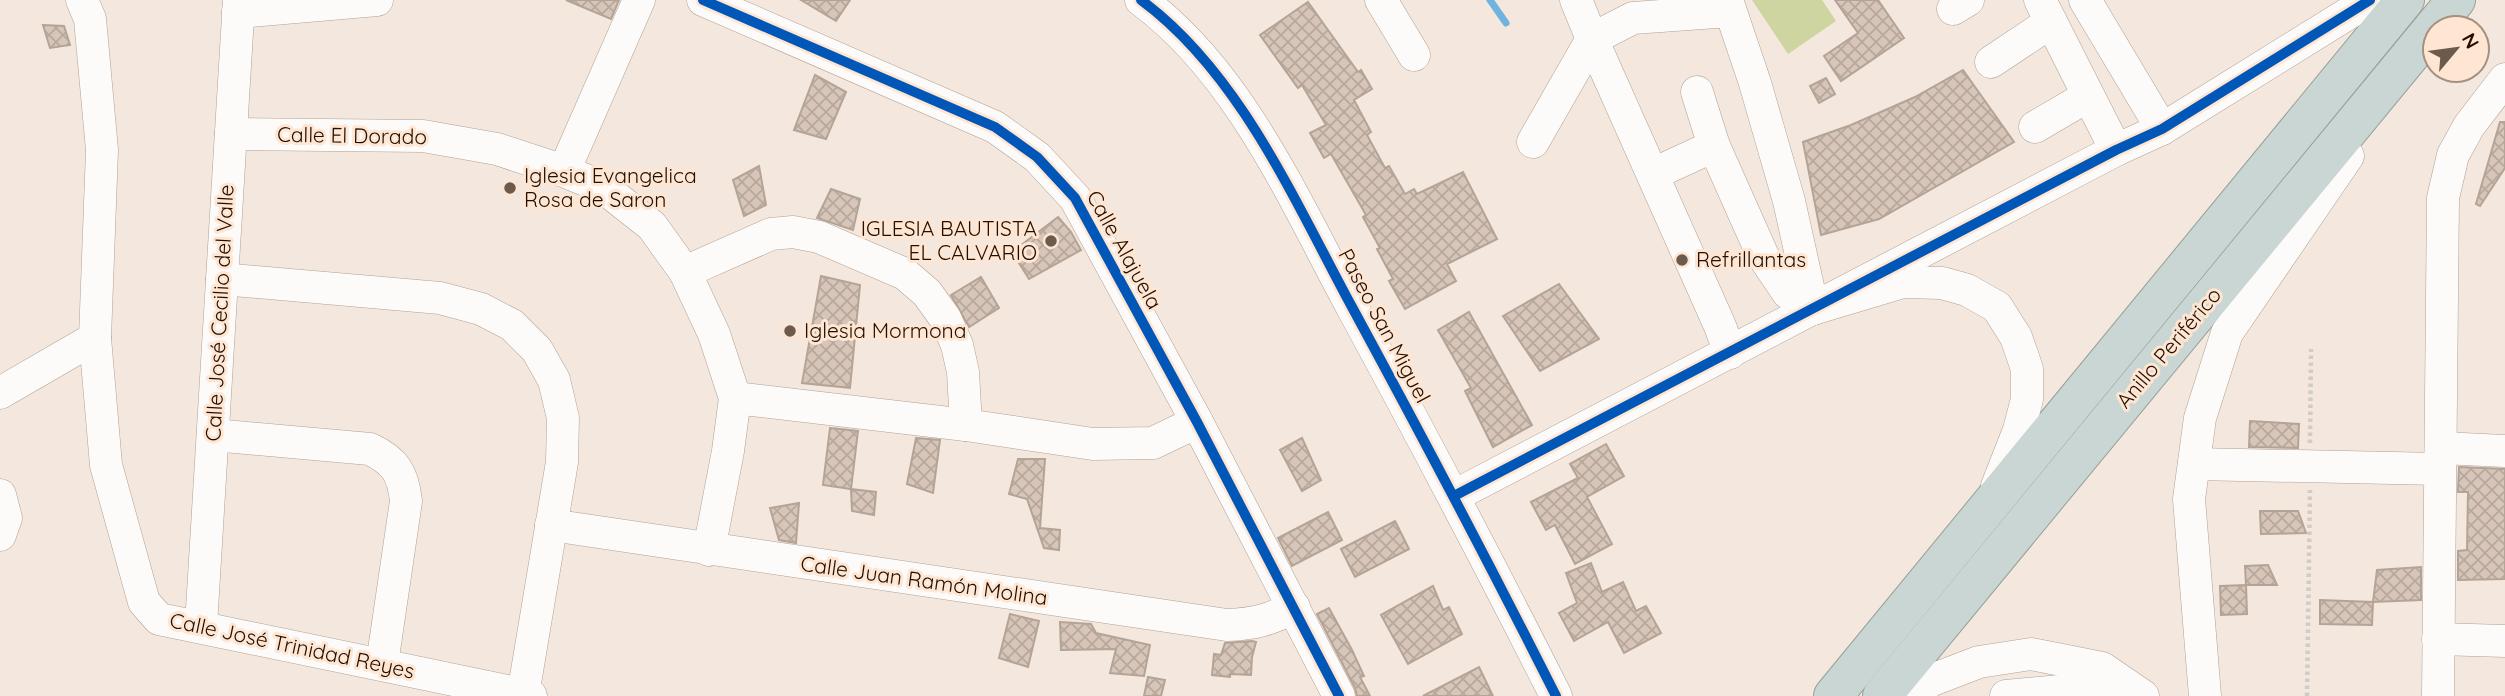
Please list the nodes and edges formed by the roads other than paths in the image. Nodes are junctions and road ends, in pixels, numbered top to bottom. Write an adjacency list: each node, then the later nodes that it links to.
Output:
1 (82, 0): 32 (street, Calle José Trinidad Reyes)
2 (377, 0): 11 (street)
3 (639, 0): 27 (street)
4 (703, 0): 36 (street, Calle Alajuela)
5 (1142, 0): 43 (street, Paseo San Miguel)
6 (1381, 0): 16 (street)
7 (1576, 0): 15 (street)
8 (2085, 0): 22 (street)
9 (2370, 0): 22 (street)
10 (2405, 0): 44 (highway, Anillo Periférico)
11 (238, 6): 23 (street, Calle José Cecilio del Valle)
12 (1728, 6): 15 (street); 31 (street)
13 (2449, 9): 41 (street); 57 (highway, Anillo Periférico)
14 (2045, 11): 17 (street); 20 (street)
15 (1592, 39): 24 (street); 28 (street)
16 (1414, 55)
17 (1991, 62)
18 (2505, 79): 40 (street)
19 (1697, 92): 25 (street)
20 (2088, 96): 21 (street); 26 (street)
21 (2035, 127)
22 (2162, 129): 26 (street)
23 (231, 134): 27 (street, Calle El Dorado); 30 (street, Calle José Cecilio del Valle)
24 (1533, 142)
25 (1714, 146): 28 (street); 31 (street)
26 (2116, 150): 31 (street)
27 (564, 171): 29 (street, Calle El Dorado)
28 (1653, 174): 33 (street)
29 (685, 272): 35 (street, Calle El Dorado); 37 (street)
30 (222, 279): 38 (street, Calle José Cecilio del Valle); 45 (street)
31 (1813, 309): 33 (street); 44 (street)
32 (95, 338): 34 (street); 49 (street, Calle José Trinidad Reyes)
33 (1730, 353): 43 (street)
34 (0, 393)
35 (734, 398): 37 (street); 47 (street, Calle El Dorado)
36 (1197, 422): 37 (street); 48 (street, Calle Alajuela)
37 (966, 425)
38 (213, 435): 49 (street, Calle José Cecilio del Valle); 52 (street)
39 (2505, 451): 40 (street)
40 (2441, 458): 41 (street); 50 (street)
41 (2194, 464): 62 (street)
42 (0, 495): 46 (street)
43 (1454, 496): 55 (street, Paseo San Miguel)
44 (1989, 503): 56 (highway, Anillo Periférico)
45 (551, 524): 47 (street, Calle Juan Ramón Molina); 53 (street)
46 (0, 535)
47 (709, 550): 48 (street, Calle Juan Ramón Molina)
48 (1294, 607): 54 (street, Calle Alajuela)
49 (201, 626): 52 (street, Calle José Trinidad Reyes)
50 (2438, 639): 51 (street); 63 (street)
51 (2505, 641)
52 (382, 664): 53 (street, Calle José Trinidad Reyes)
53 (527, 695)
54 (1339, 696)
55 (1556, 696)
56 (1833, 696)
57 (1882, 696)
58 (1908, 696): 61 (street)
59 (2006, 696): 60 (street)
60 (2105, 696)
61 (2143, 696)
62 (2205, 696)
63 (2438, 696)

